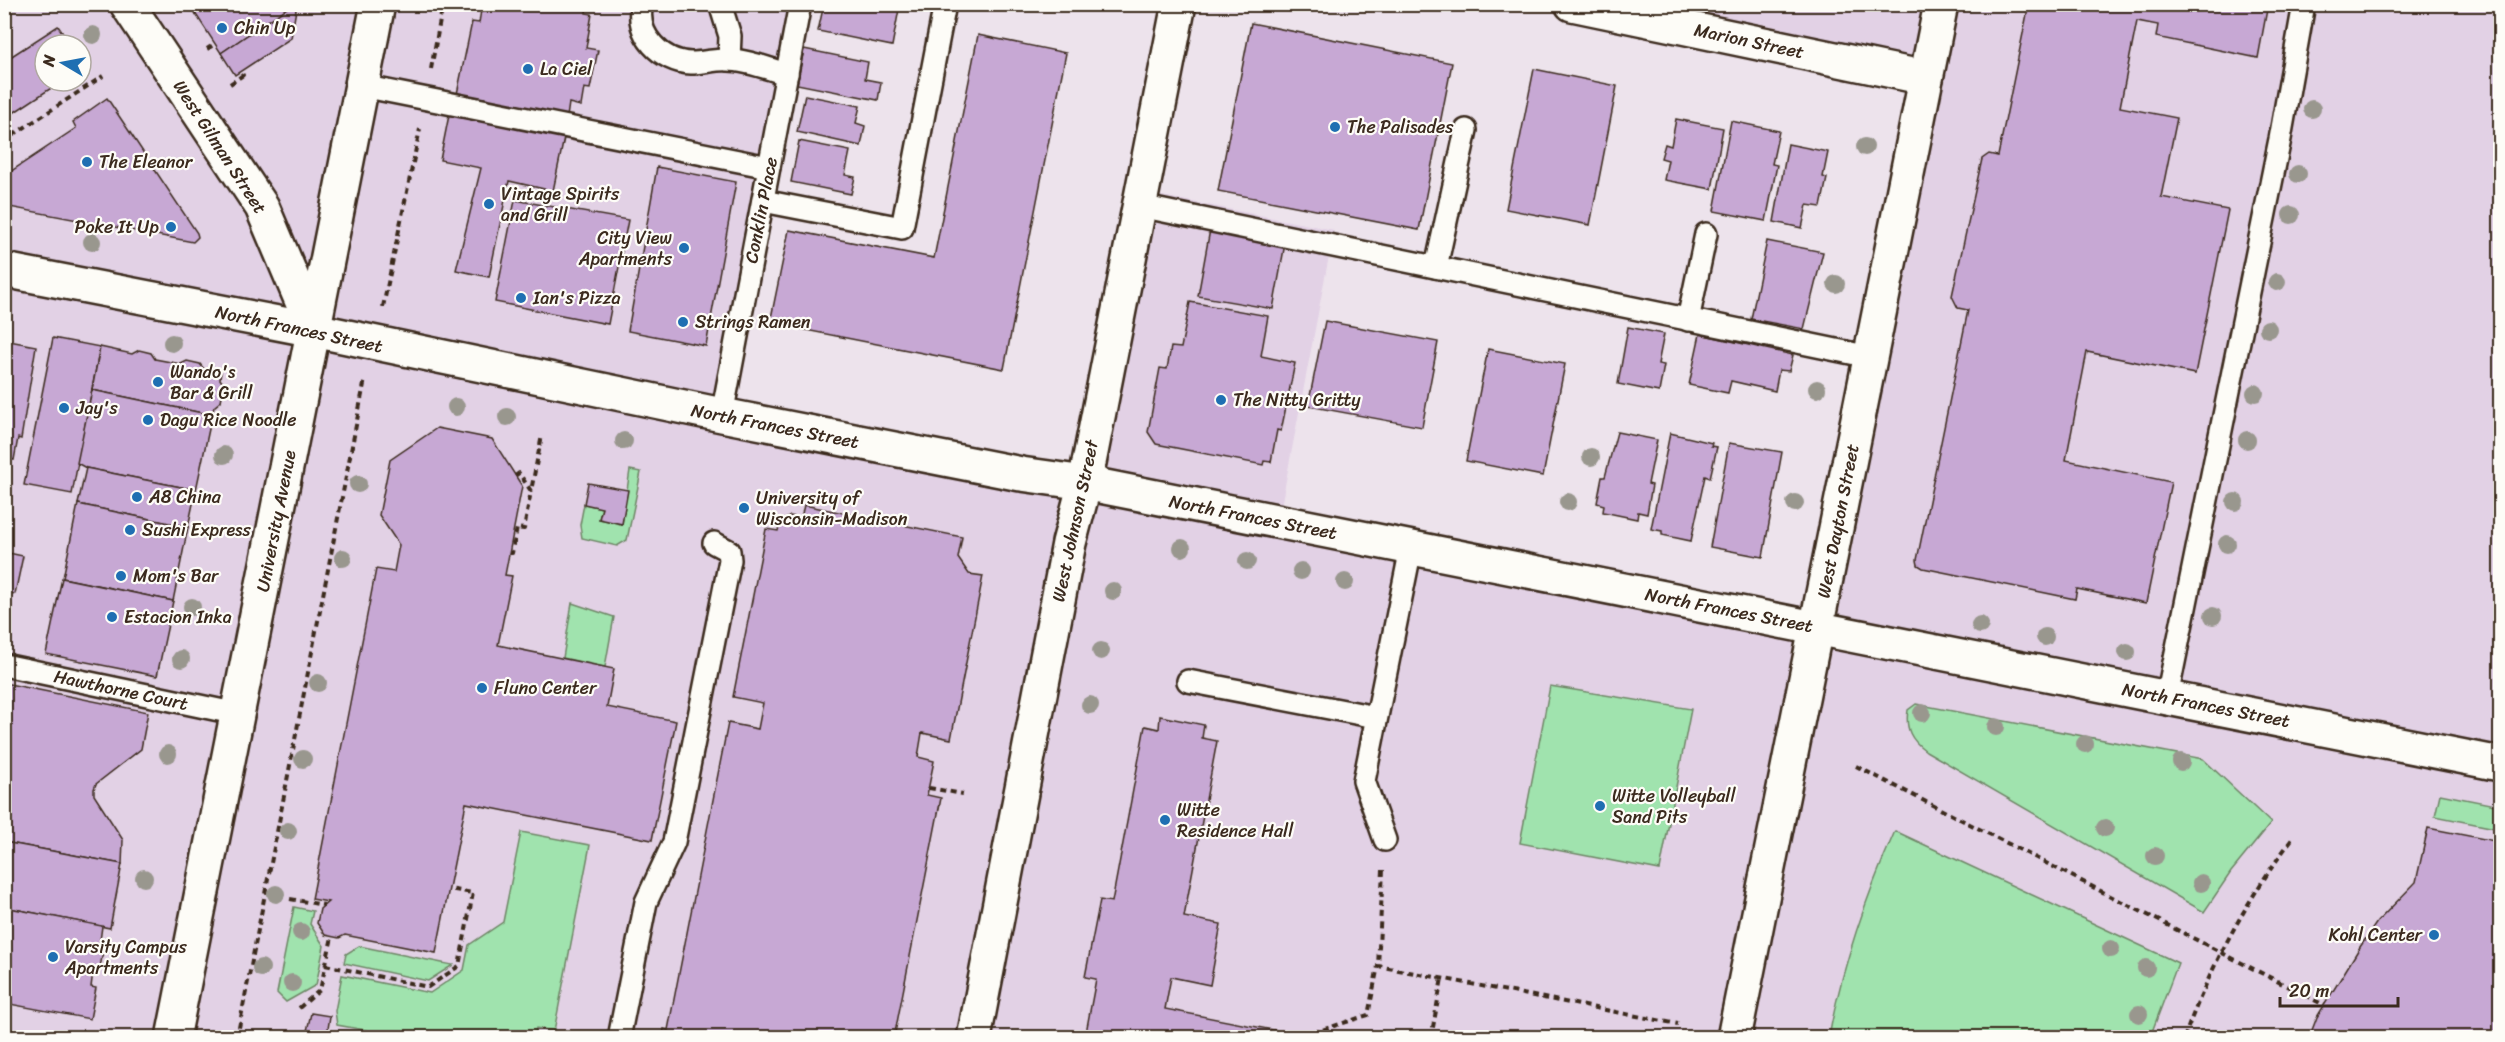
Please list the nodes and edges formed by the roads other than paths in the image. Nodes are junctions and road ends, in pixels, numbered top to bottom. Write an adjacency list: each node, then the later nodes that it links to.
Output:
1 (127, 4): 23 (street, West Gilman Street)
2 (378, 4): 14 (street, University Avenue)
3 (642, 4): 11 (lane)
4 (720, 4): 11 (lane)
5 (800, 4): 12 (lane, Conklin Place)
6 (945, 4): 17 (lane)
7 (1179, 4): 18 (street, West Johnson Street)
8 (1572, 4): 13 (street, Marion Street)
9 (1941, 4): 13 (street, West Dayton Street)
10 (2304, 4): 32 (lane)
11 (729, 59): 12 (lane)
12 (787, 74): 16 (lane, Conklin Place)
13 (1926, 78): 24 (street, West Dayton Street)
14 (362, 86): 16 (lane); 23 (street, University Avenue)
15 (1466, 130): 20 (lane)
16 (769, 167): 17 (lane, Conklin Place)
17 (763, 201): 25 (lane, Conklin Place)
18 (1140, 206): 20 (lane); 26 (street, West Johnson Street)
19 (1706, 234): 22 (lane)
20 (1436, 267): 22 (lane)
21 (4, 270): 23 (street, North Frances Street)
22 (1688, 320): 24 (lane)
23 (314, 330): 25 (street, North Frances Street); 33 (street, University Avenue)
24 (1870, 357): 29 (street, West Dayton Street)
25 (722, 416): 26 (street, North Frances Street)
26 (1085, 483): 28 (street, North Frances Street); 39 (street, West Johnson Street)
27 (714, 543): 38 (lane)
28 (1411, 548): 29 (street, North Frances Street); 34 (lane)
29 (1817, 628): 32 (street, North Frances Street); 40 (street, West Dayton Street)
30 (4, 665): 33 (lane, Hawthorne Court)
31 (1188, 681): 34 (lane)
32 (2167, 697): 35 (street, North Frances Street)
33 (238, 714): 37 (street, University Avenue)
34 (1376, 717): 36 (lane)
35 (2500, 764)
36 (1384, 840)
37 (173, 1038)
38 (619, 1038)
39 (974, 1038)
40 (1734, 1038)

